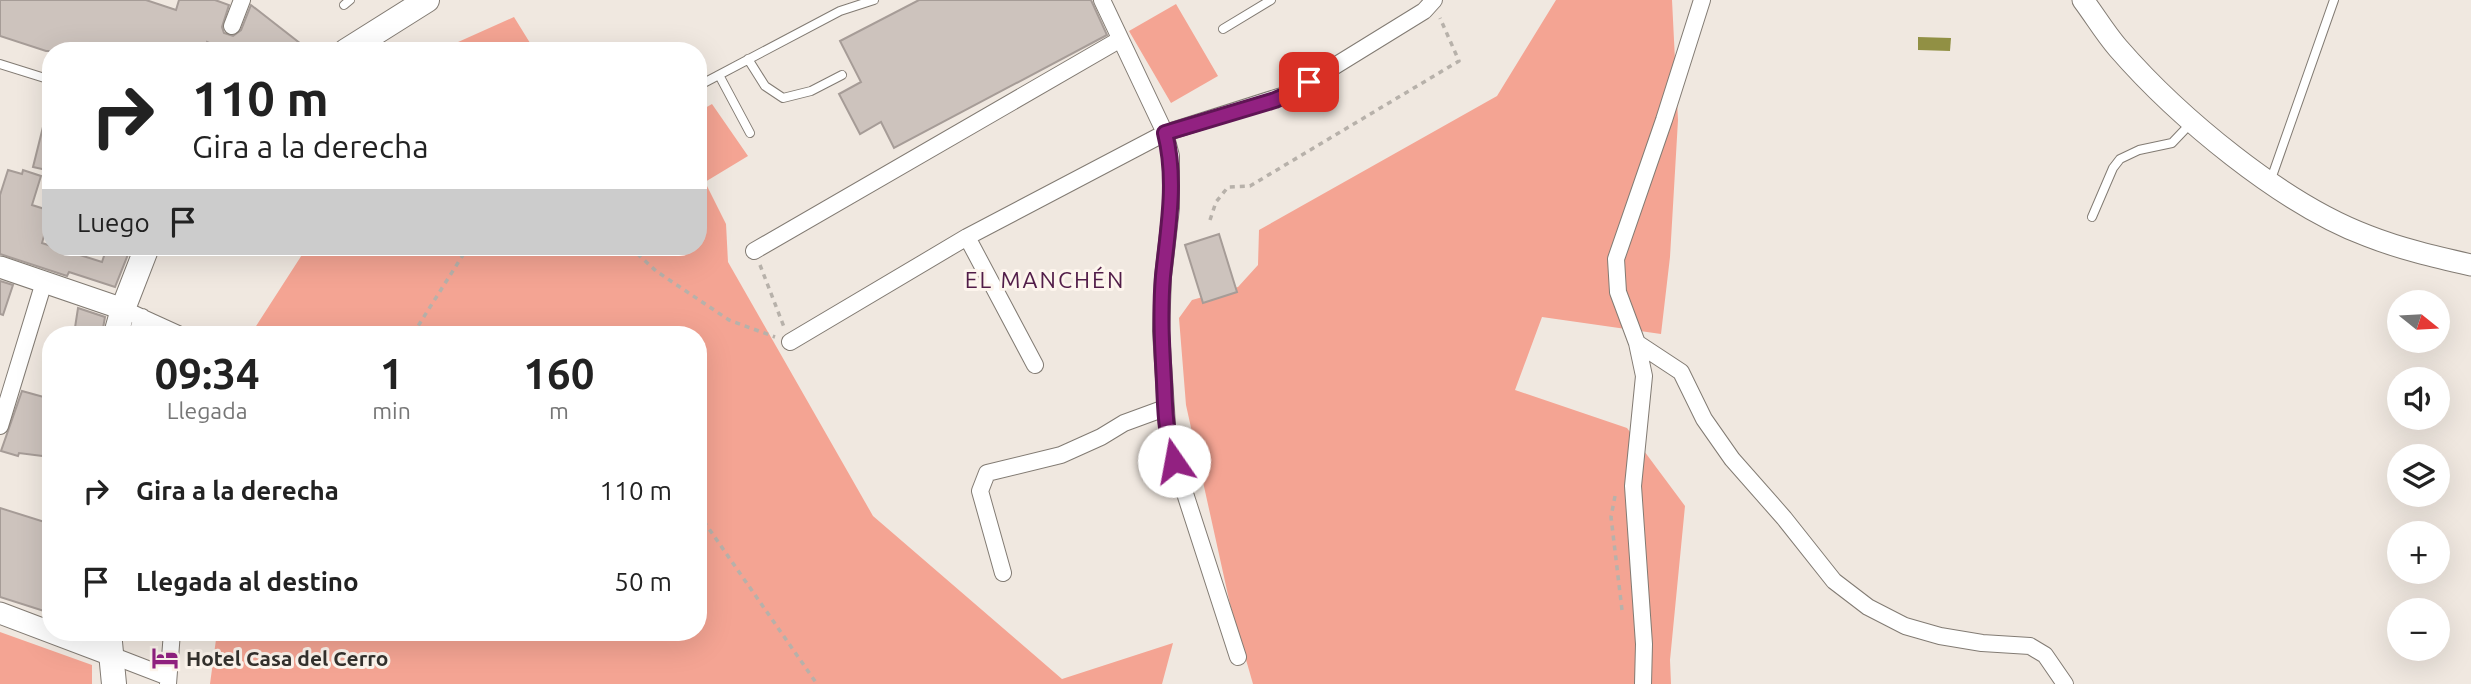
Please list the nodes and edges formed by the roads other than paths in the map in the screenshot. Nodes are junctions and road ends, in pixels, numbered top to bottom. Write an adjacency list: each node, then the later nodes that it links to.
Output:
1 (242, 0): 10 (street)
2 (874, 0): 14 (lane)
3 (1102, 0): 12 (street)
4 (1271, 0): 11 (lane)
5 (1702, 0): 36 (street)
6 (2084, 0): 20 (street)
7 (2334, 0): 23 (lane)
8 (1434, 2): 22 (street)
9 (411, 5): 13 (main road)
10 (232, 26)
11 (1223, 29)
12 (1119, 40): 22 (street); 26 (street)
13 (359, 42)
14 (748, 59): 16 (lane); 17 (lane)
15 (0, 64): 18 (lane)
16 (719, 75): 19 (lane); 21 (lane)
17 (842, 75)
18 (42, 77)
19 (707, 81)
20 (2192, 122): 23 (street); 24 (lane)
21 (750, 133)
22 (1165, 133): 25 (street); 38 (street)
23 (2270, 182): 28 (street)
24 (2092, 217)
25 (967, 237): 35 (street); 37 (street)
26 (754, 251)
27 (145, 256): 31 (main road)
28 (2471, 265)
29 (0, 267): 30 (street)
30 (44, 282): 31 (street); 39 (street)
31 (132, 313): 32 (main road); 33 (street); 34 (street)
32 (122, 326)
33 (135, 326)
34 (160, 326)
35 (790, 342)
36 (1637, 342): 48 (street); 49 (street)
37 (1035, 365)
38 (1165, 408): 40 (street); 45 (street)
39 (0, 426)
40 (1003, 573)
41 (0, 613): 42 (street)
42 (42, 624)
43 (171, 641): 46 (street)
44 (110, 643): 46 (street); 47 (main road)
45 (1238, 657)
46 (168, 681)
47 (114, 684)
48 (1643, 684)
49 (2065, 684)

